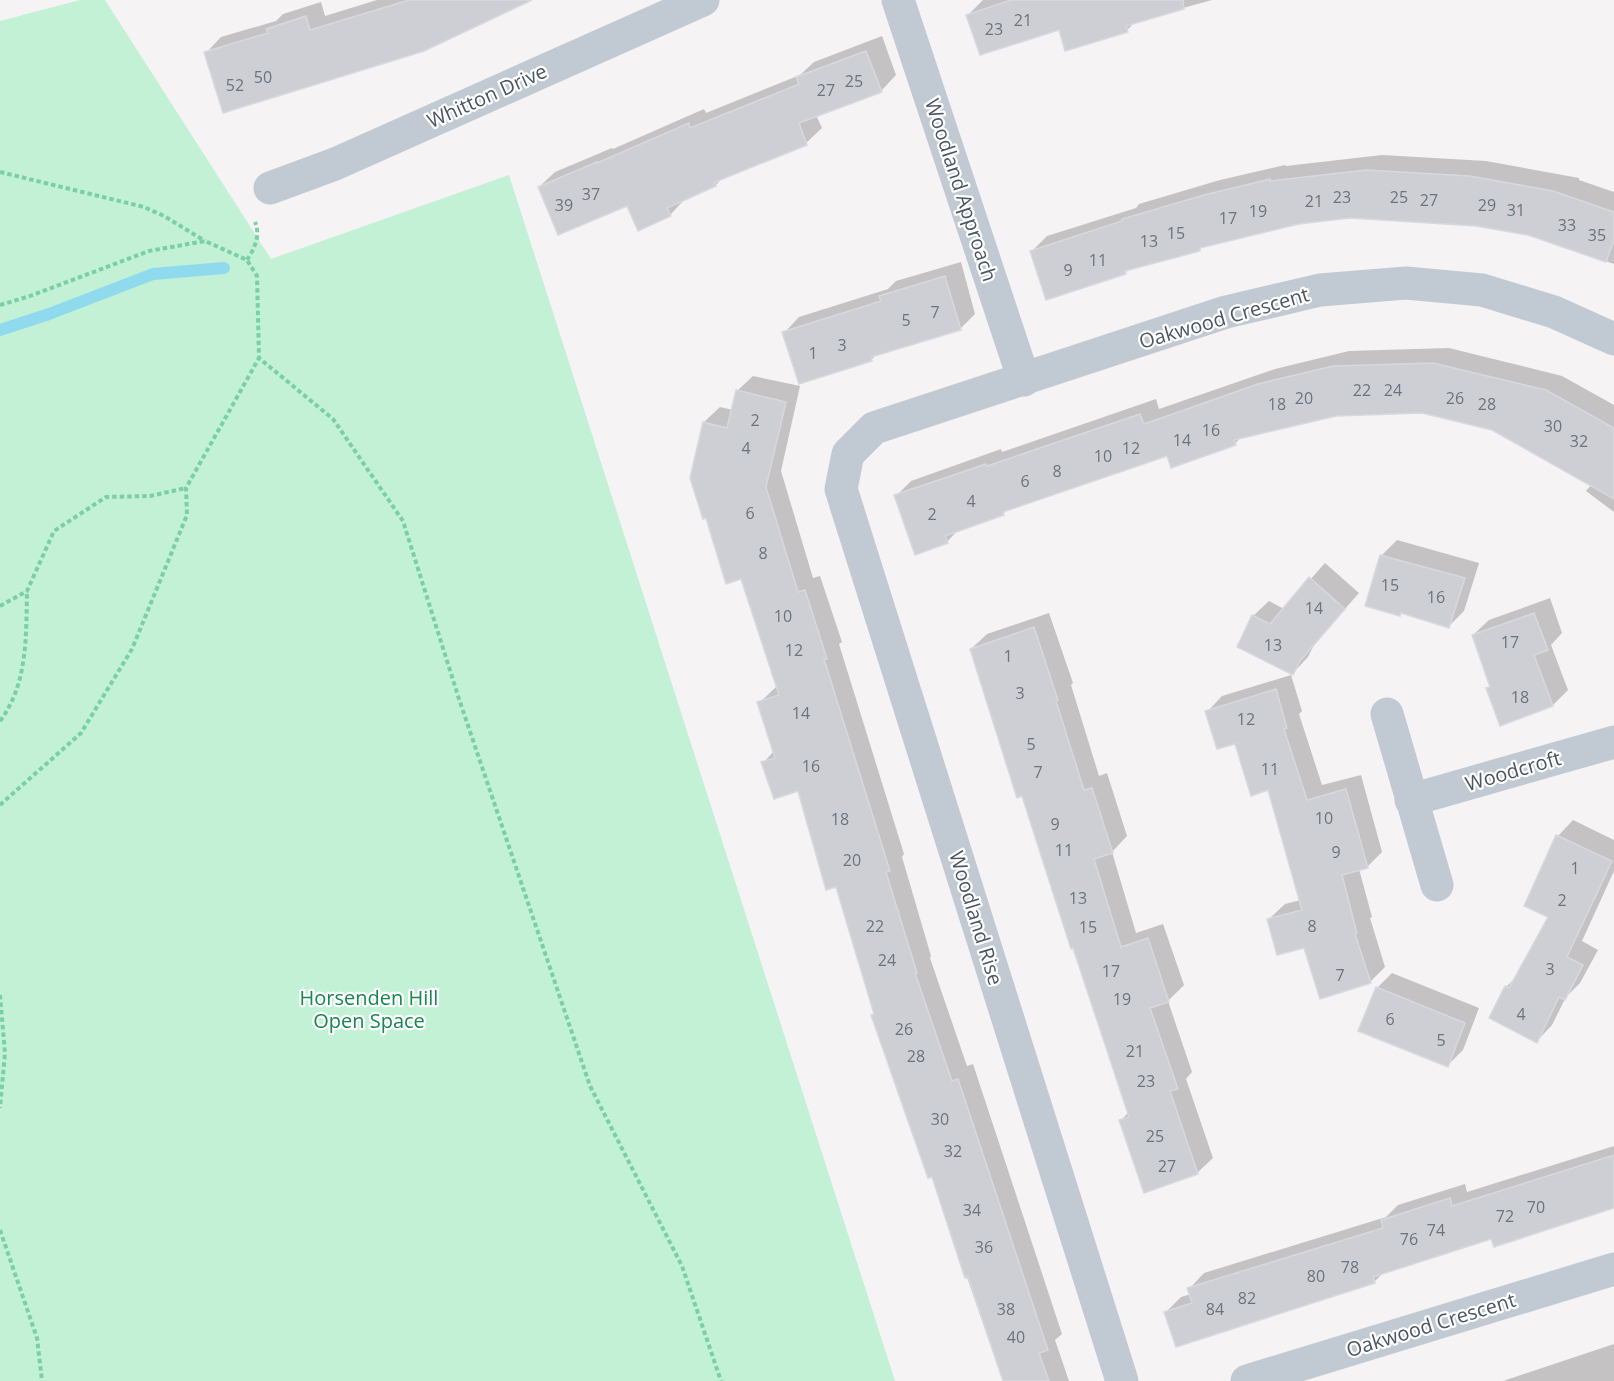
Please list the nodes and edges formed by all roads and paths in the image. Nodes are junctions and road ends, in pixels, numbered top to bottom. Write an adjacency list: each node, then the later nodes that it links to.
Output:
1 (703, 0): 4 (street, Whitton Drive)
2 (898, 0): 11 (street, Woodland Approach)
3 (0, 172): 6 (path)
4 (270, 188)
5 (257, 226): 7 (path)
6 (205, 241): 7 (path); 8 (path)
7 (247, 261): 10 (path)
8 (0, 305)
9 (1614, 339): 11 (street, Oakwood Crescent)
10 (259, 358): 13 (path); 27 (path)
11 (1024, 380): 12 (street, Oakwood Crescent)
12 (848, 454): 28 (street, Woodland Rise)
13 (186, 488): 14 (path); 20 (path)
14 (27, 591): 15 (path); 17 (path)
15 (0, 606)
16 (1387, 714): 19 (street)
17 (0, 722)
18 (1614, 742): 19 (street, Woodcroft)
19 (1411, 800): 21 (street)
20 (0, 805)
21 (1437, 885)
22 (0, 995): 23 (path)
23 (0, 1108)
24 (0, 1230): 26 (path)
25 (1614, 1269): 29 (street, Oakwood Crescent)
26 (42, 1381)
27 (722, 1381)
28 (1122, 1381)
29 (1247, 1381)

